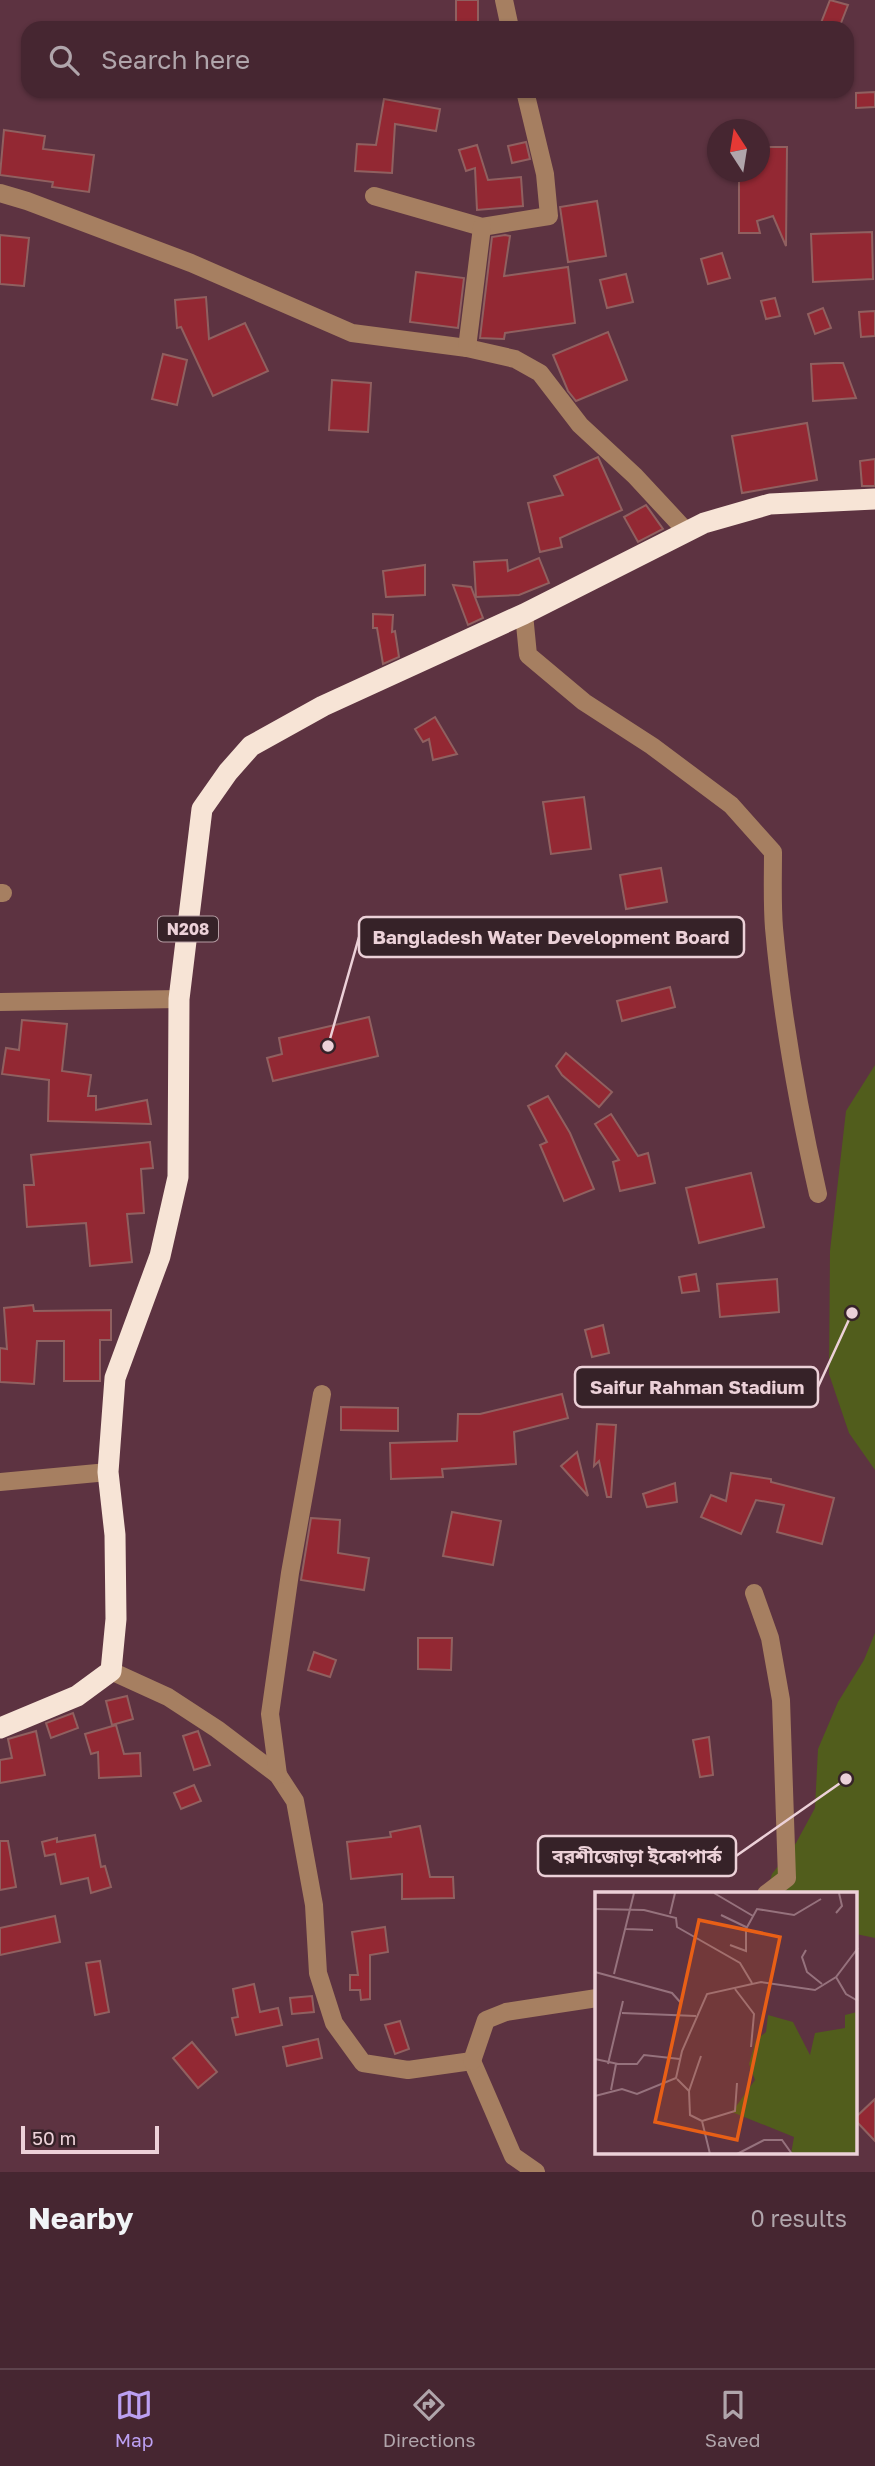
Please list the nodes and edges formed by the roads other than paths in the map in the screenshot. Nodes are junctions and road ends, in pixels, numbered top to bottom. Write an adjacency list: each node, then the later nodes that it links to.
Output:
1 (504, 0): 2 (street)
2 (508, 21)
3 (527, 98): 6 (street)
4 (0, 193): 7 (street)
5 (374, 196): 6 (street)
6 (482, 227): 7 (street)
7 (467, 348): 9 (street)
8 (875, 499): 9 (highway, N208)
9 (687, 532): 10 (highway, N208)
10 (524, 614): 11 (highway, N208); 13 (street)
11 (180, 999): 12 (street); 15 (highway, N208)
12 (0, 1002)
13 (818, 1194)
14 (321, 1394): 20 (street)
15 (108, 1472): 16 (street); 18 (highway, N208)
16 (0, 1482)
17 (754, 1593): 21 (street)
18 (111, 1671): 19 (highway); 20 (street)
19 (0, 1728)
20 (278, 1775): 23 (street)
21 (769, 1892)
22 (595, 1998): 23 (street)
23 (472, 2061): 24 (street)
24 (536, 2172)

